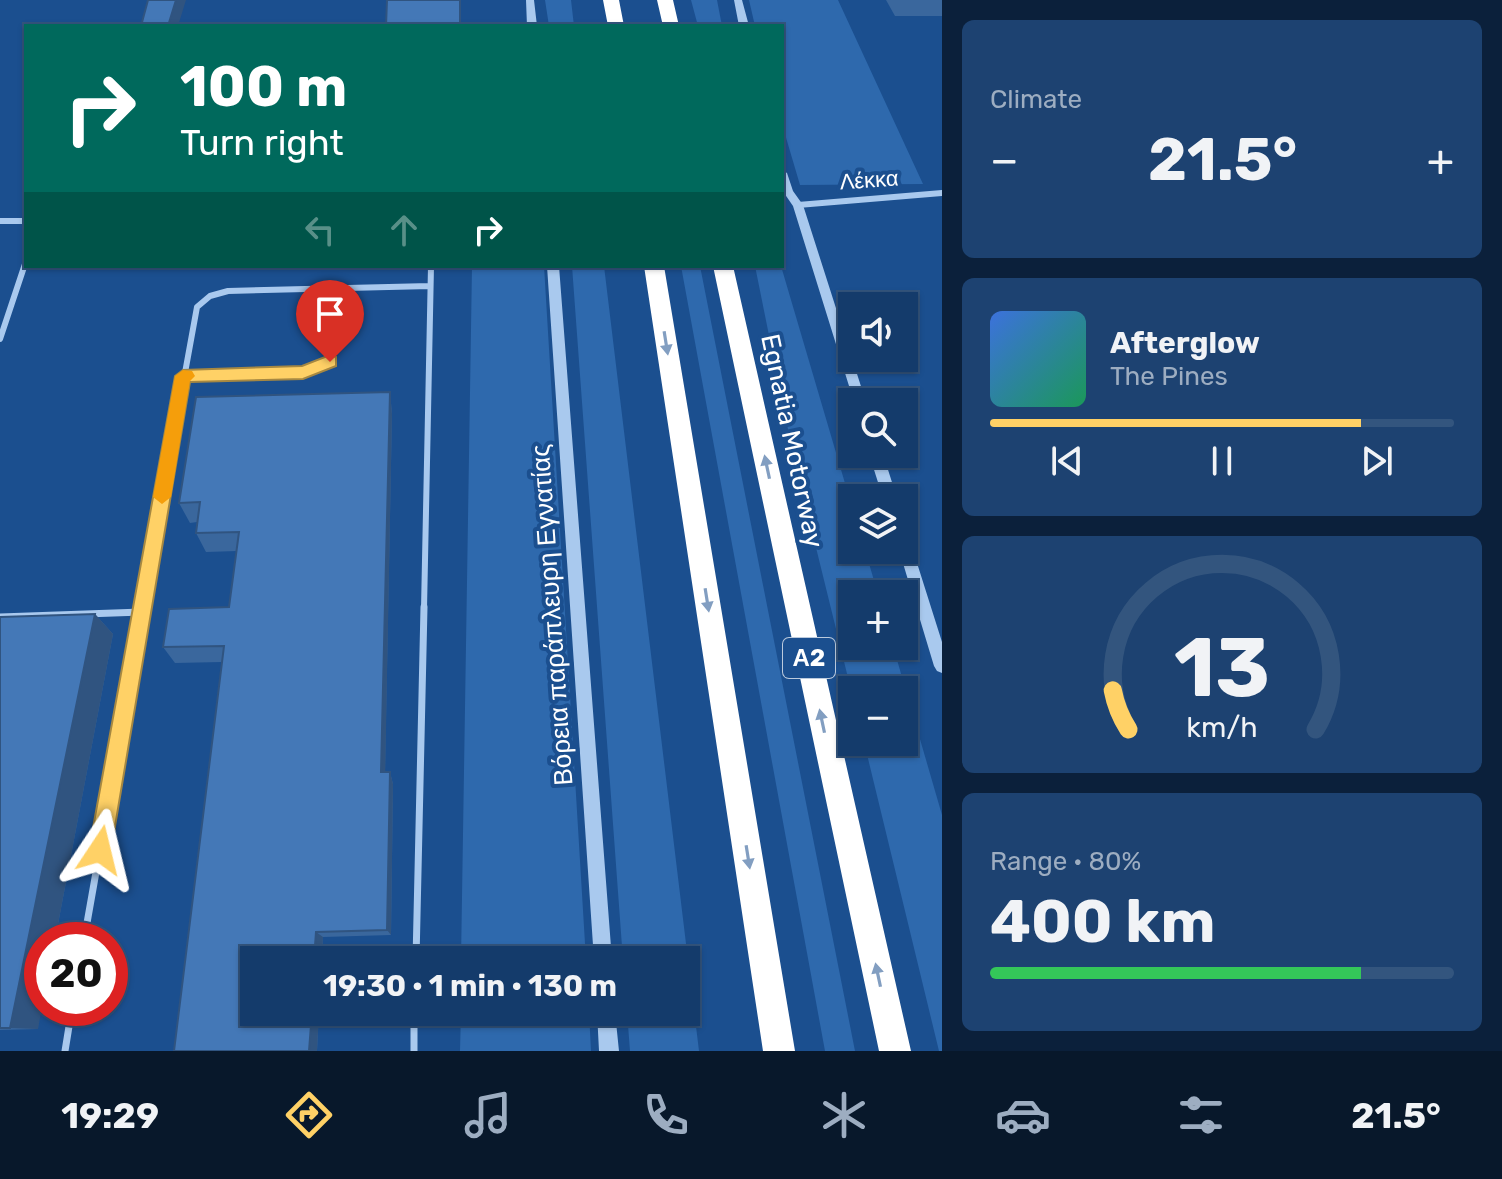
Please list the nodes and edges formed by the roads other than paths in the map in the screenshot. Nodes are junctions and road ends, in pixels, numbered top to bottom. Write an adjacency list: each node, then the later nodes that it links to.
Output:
1 (530, 0): 5 (street)
2 (611, 0): 6 (highway)
3 (665, 0): 7 (highway)
4 (738, 0): 8 (street)
5 (532, 24)
6 (616, 24)
7 (671, 24)
8 (744, 24)
9 (784, 179): 11 (street)
10 (942, 193): 11 (street, Λέκκα)
11 (798, 205): 23 (street)
12 (0, 221): 13 (street)
13 (24, 221)
14 (24, 266): 21 (lane)
15 (431, 268): 19 (lane)
16 (553, 268): 30 (street, Βόρεια παράπλευρη Εγνατίας)
17 (654, 268): 37 (highway, one-way to 37)
18 (723, 268): 38 (highway, Egnatia Motorway / Α2, one-way to 18)
19 (430, 286): 20 (lane); 29 (lane)
20 (340, 289): 22 (lane); 22 (lane)
21 (0, 339)
22 (183, 376): 25 (lane)
23 (856, 388)
24 (910, 564): 27 (street)
25 (142, 612): 26 (lane); 28 (lane)
26 (0, 617)
27 (942, 666)
28 (87, 922)
29 (416, 946)
30 (602, 946)
31 (69, 1026): 34 (lane)
32 (414, 1026): 35 (lane)
33 (607, 1026): 36 (street)
34 (65, 1051)
35 (414, 1051)
36 (609, 1051)
37 (779, 1051)
38 (895, 1051)

